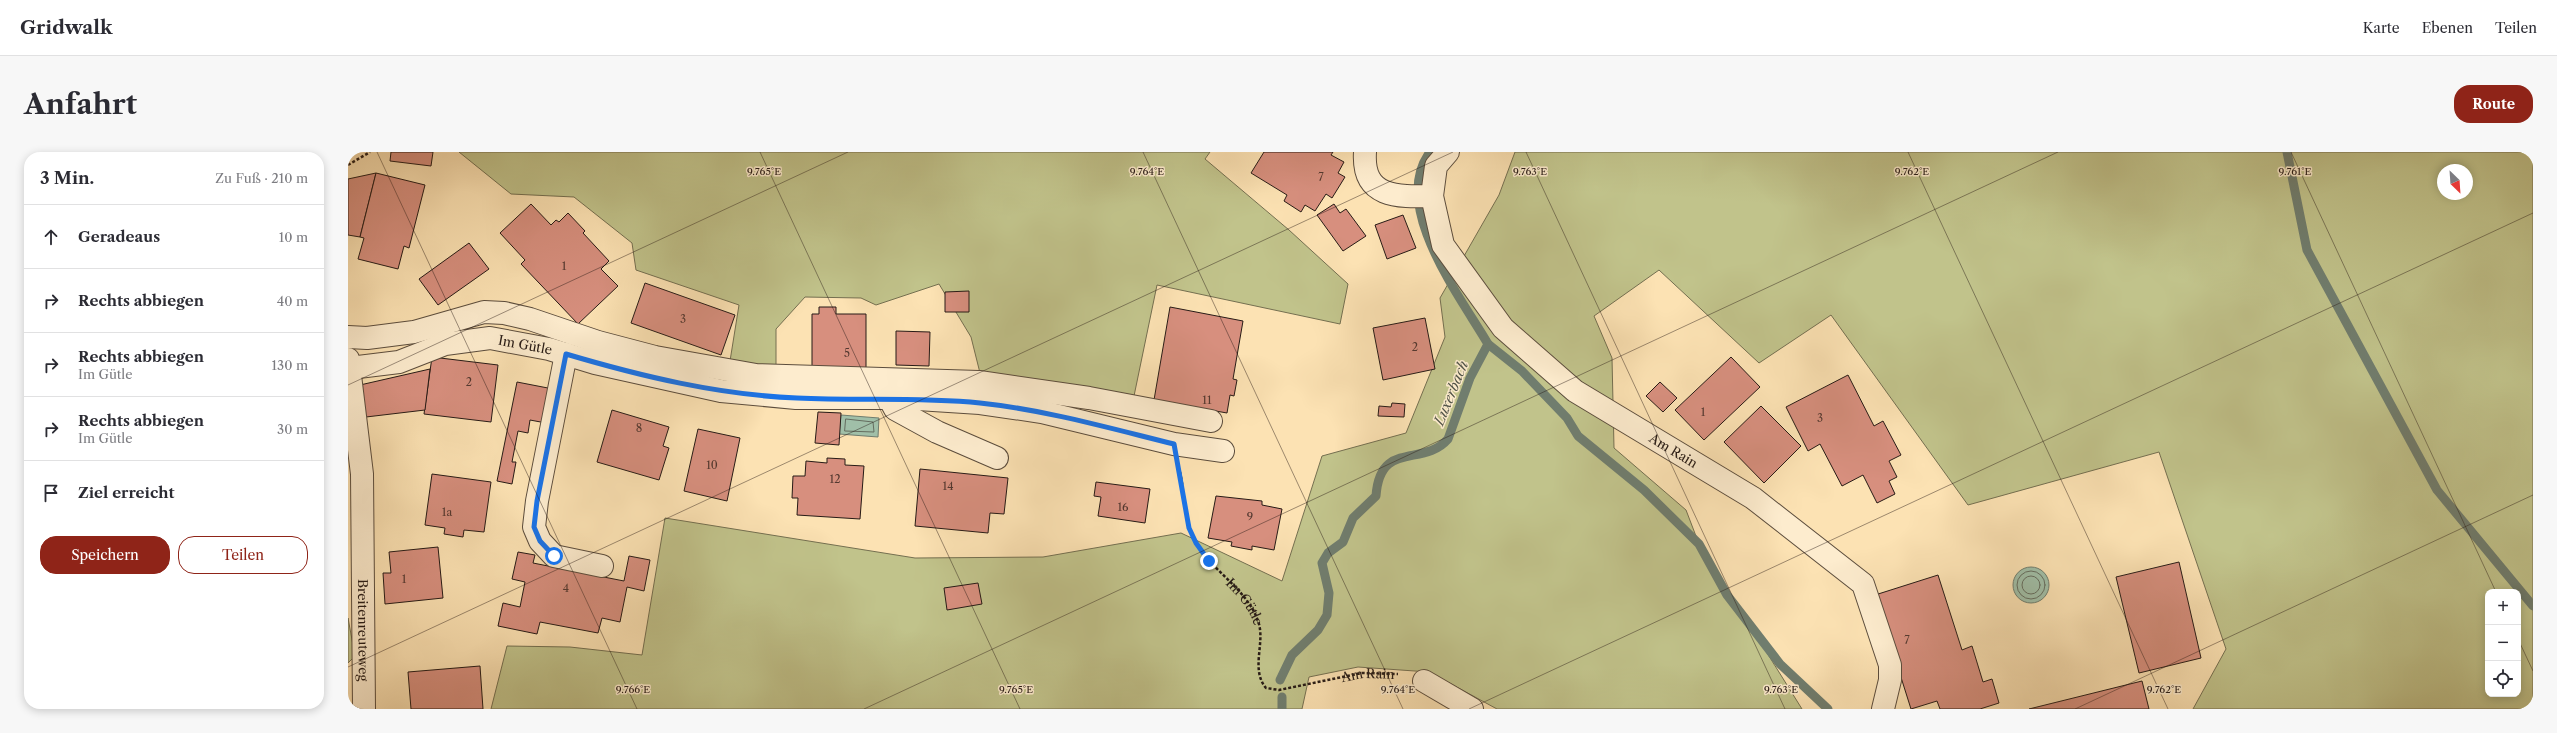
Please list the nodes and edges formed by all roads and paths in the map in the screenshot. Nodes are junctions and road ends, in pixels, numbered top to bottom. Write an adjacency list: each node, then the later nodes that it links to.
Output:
1 (370, 152): 4 (path)
2 (1365, 152): 5 (street)
3 (1448, 152): 5 (street)
4 (348, 165)
5 (1432, 196): 19 (street, Am Rain)
6 (348, 337): 10 (street)
7 (566, 354): 8 (street, Im Gütle); 9 (street, Im Gütle); 14 (street)
8 (349, 363): 17 (street, Breitenreuteweg)
9 (889, 398): 11 (street, Im Gütle); 13 (street)
10 (1211, 421)
11 (1174, 444): 12 (street, Im Gütle); 16 (path, Im Gütle)
12 (1223, 451)
13 (997, 458)
14 (602, 566)
15 (1424, 681): 16 (path, Am Rain); 18 (street)
16 (1279, 690)
17 (364, 709)
18 (1472, 709)
19 (1883, 709)

